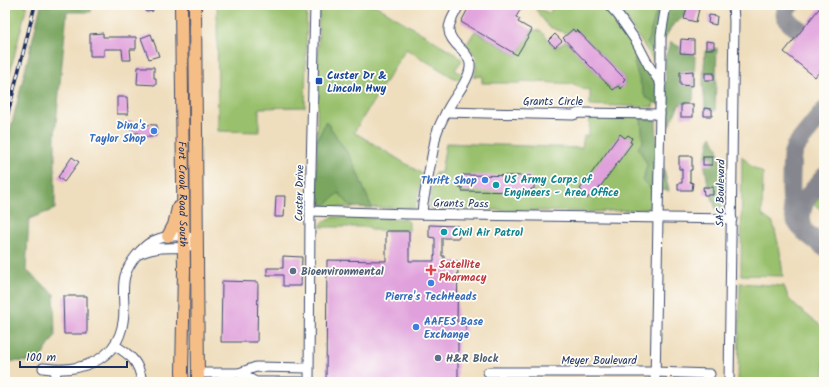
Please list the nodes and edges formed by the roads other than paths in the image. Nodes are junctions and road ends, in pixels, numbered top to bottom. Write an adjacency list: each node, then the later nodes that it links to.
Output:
1 (181, 5): 11 (main road, Fort Crook Road South)
2 (195, 5): 18 (main road, Fort Crook Road South)
3 (315, 5): 12 (street, Custer Drive)
4 (459, 5): 9 (street)
5 (609, 5): 8 (street)
6 (666, 5): 8 (street)
7 (732, 5): 15 (street, SAC Boulevard)
8 (660, 84): 10 (street)
9 (446, 112): 10 (street, Grants Circle); 13 (street)
10 (660, 114): 14 (street)
11 (183, 185): 16 (main road); 17 (main road, Fort Crook Road South)
12 (310, 211): 13 (street, Grants Pass); 22 (street, Custer Drive)
13 (422, 214): 14 (street, Grants Pass)
14 (658, 218): 15 (street, Grants Pass); 25 (street)
15 (732, 219): 35 (street, SAC Boulevard)
16 (168, 236): 17 (street); 19 (street)
17 (183, 242): 18 (street); 19 (street); 29 (main road, Fort Crook Road South)
18 (197, 242): 28 (main road, Fort Crook Road South)
19 (137, 255): 20 (street)
20 (114, 345): 23 (street); 31 (street)
21 (43, 368): 23 (street)
22 (308, 368): 26 (street); 33 (street, Custer Drive)
23 (56, 370): 30 (street)
24 (488, 372): 25 (street, Meyer Boulevard)
25 (655, 372): 27 (street, Meyer Boulevard); 34 (street)
26 (239, 373): 28 (street); 32 (street)
27 (710, 374)
28 (198, 377): 29 (main road)
29 (182, 379)
30 (55, 382)
31 (142, 382)
32 (302, 382)
33 (309, 382)
34 (655, 382)
35 (729, 382)

